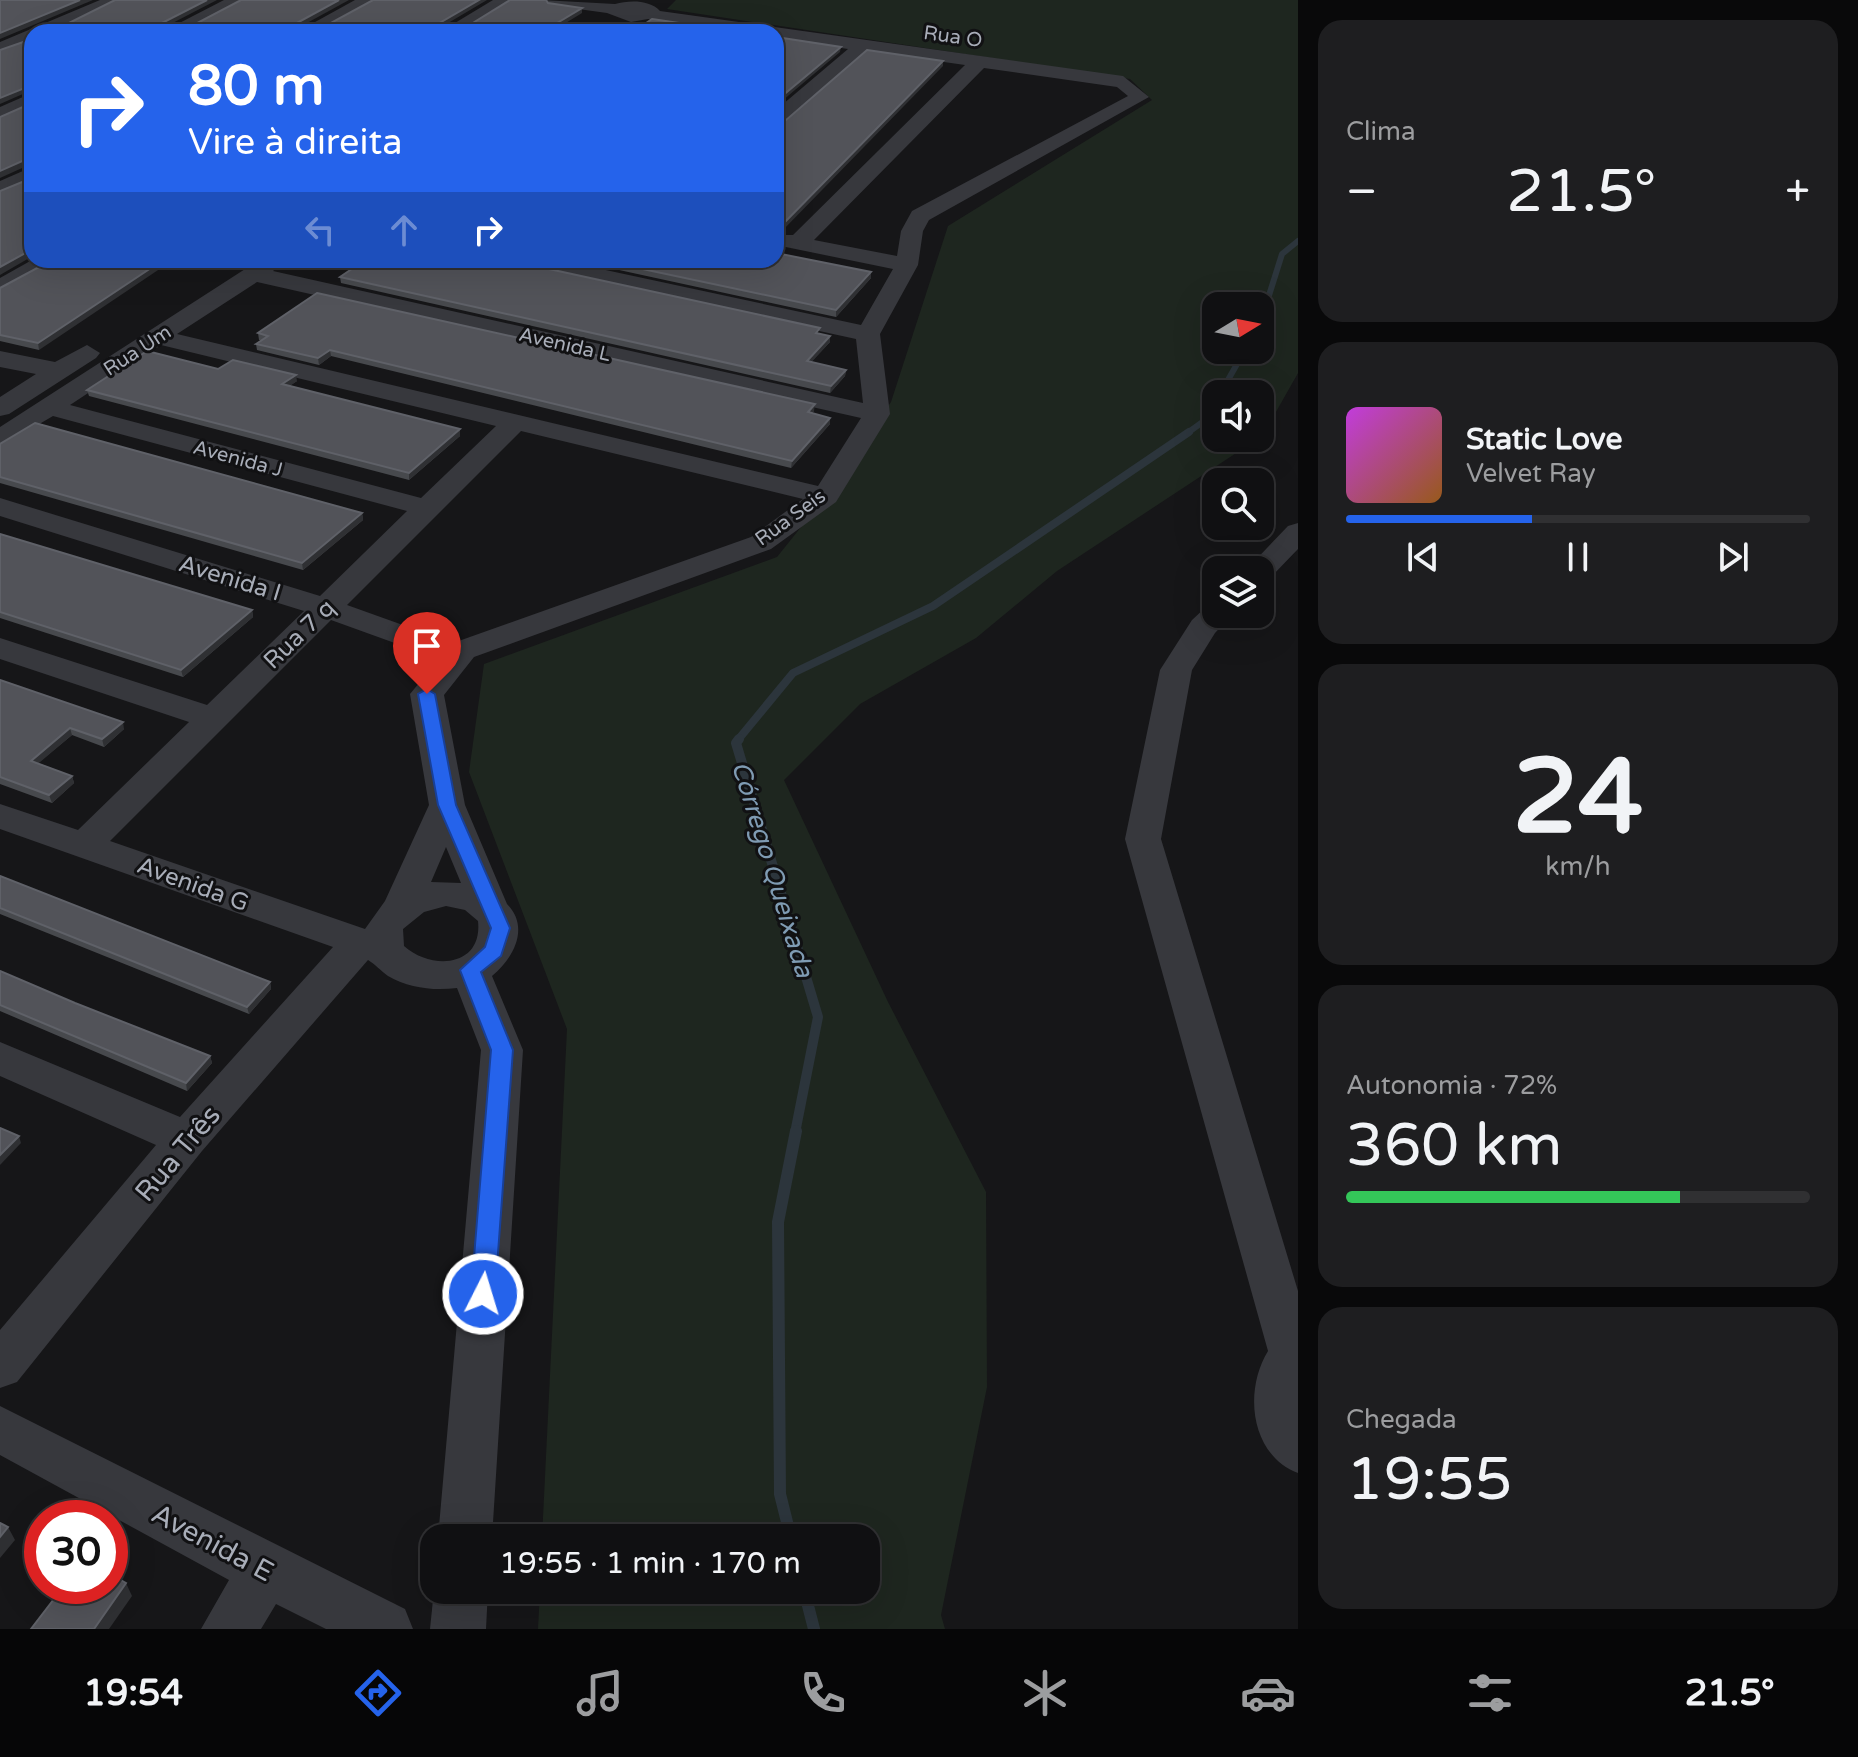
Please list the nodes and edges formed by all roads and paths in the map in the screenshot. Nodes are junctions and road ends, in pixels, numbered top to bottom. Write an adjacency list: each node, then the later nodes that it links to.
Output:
1 (114, 0): 7 (street)
2 (237, 0): 8 (street)
3 (368, 0): 9 (street)
4 (505, 0): 10 (street)
5 (549, 0): 6 (street)
6 (637, 8): 11 (street); 12 (street); 13 (street)
7 (58, 24)
8 (188, 24)
9 (322, 24)
10 (463, 24)
11 (601, 24)
12 (622, 24)
13 (723, 24)
14 (784, 34): 16 (street, Rua O)
15 (24, 38): 17 (street)
16 (863, 45): 18 (street, Rua O); 22 (street)
17 (0, 49)
18 (979, 62): 26 (street); 27 (street, Rua O)
19 (0, 93): 20 (street)
20 (24, 98)
21 (24, 103): 23 (street)
22 (784, 113)
23 (0, 114)
24 (24, 177): 25 (street)
25 (0, 189)
26 (787, 241): 27 (street)
27 (907, 265): 34 (street)
28 (34, 268): 33 (street)
29 (248, 268): 37 (street)
30 (250, 268): 35 (street, Rua Um)
31 (267, 268): 40 (street, Avenida L)
32 (564, 268): 34 (street)
33 (0, 288)
34 (868, 334): 40 (street)
35 (157, 337): 38 (street, Rua Um); 41 (street)
36 (0, 359): 37 (street)
37 (59, 371): 39 (street)
38 (49, 407): 42 (street, Rua Um); 45 (street, Avenida J)
39 (0, 408)
40 (877, 414): 43 (street, Rua Seis)
41 (514, 423): 43 (street); 45 (street, Rua 7 q)
42 (0, 439)
43 (826, 496): 51 (street, Rua Seis)
44 (0, 507): 48 (street, Avenida I)
45 (427, 508): 48 (street, Rua 7 q)
46 (1294, 541): 47 (street)
47 (1274, 559)
48 (326, 608): 51 (street, Avenida I); 52 (street, Rua 7 q)
49 (1202, 628): 62 (street)
50 (0, 648): 52 (street)
51 (458, 655): 53 (street, Rua Seis)
52 (211, 718): 55 (street, Rua 7 q)
53 (447, 805): 56 (street, Rua Seis); 57 (street)
54 (0, 816): 55 (street, Avenida G)
55 (84, 845): 58 (street, Avenida G)
56 (489, 906): 57 (street); 59 (street)
57 (401, 907): 58 (street)
58 (372, 948): 59 (street); 61 (street, Rua Três)
59 (470, 970): 66 (street)
60 (0, 1058): 61 (street)
61 (187, 1139): 63 (street, Rua Três)
62 (1296, 1354): 65 (street)
63 (0, 1366)
64 (0, 1429): 67 (street, Avenida E)
65 (1298, 1449)
66 (466, 1524)
67 (266, 1571): 69 (street); 70 (street, Avenida E)
68 (460, 1604): 71 (street)
69 (229, 1629)
70 (385, 1629)
71 (458, 1629)

